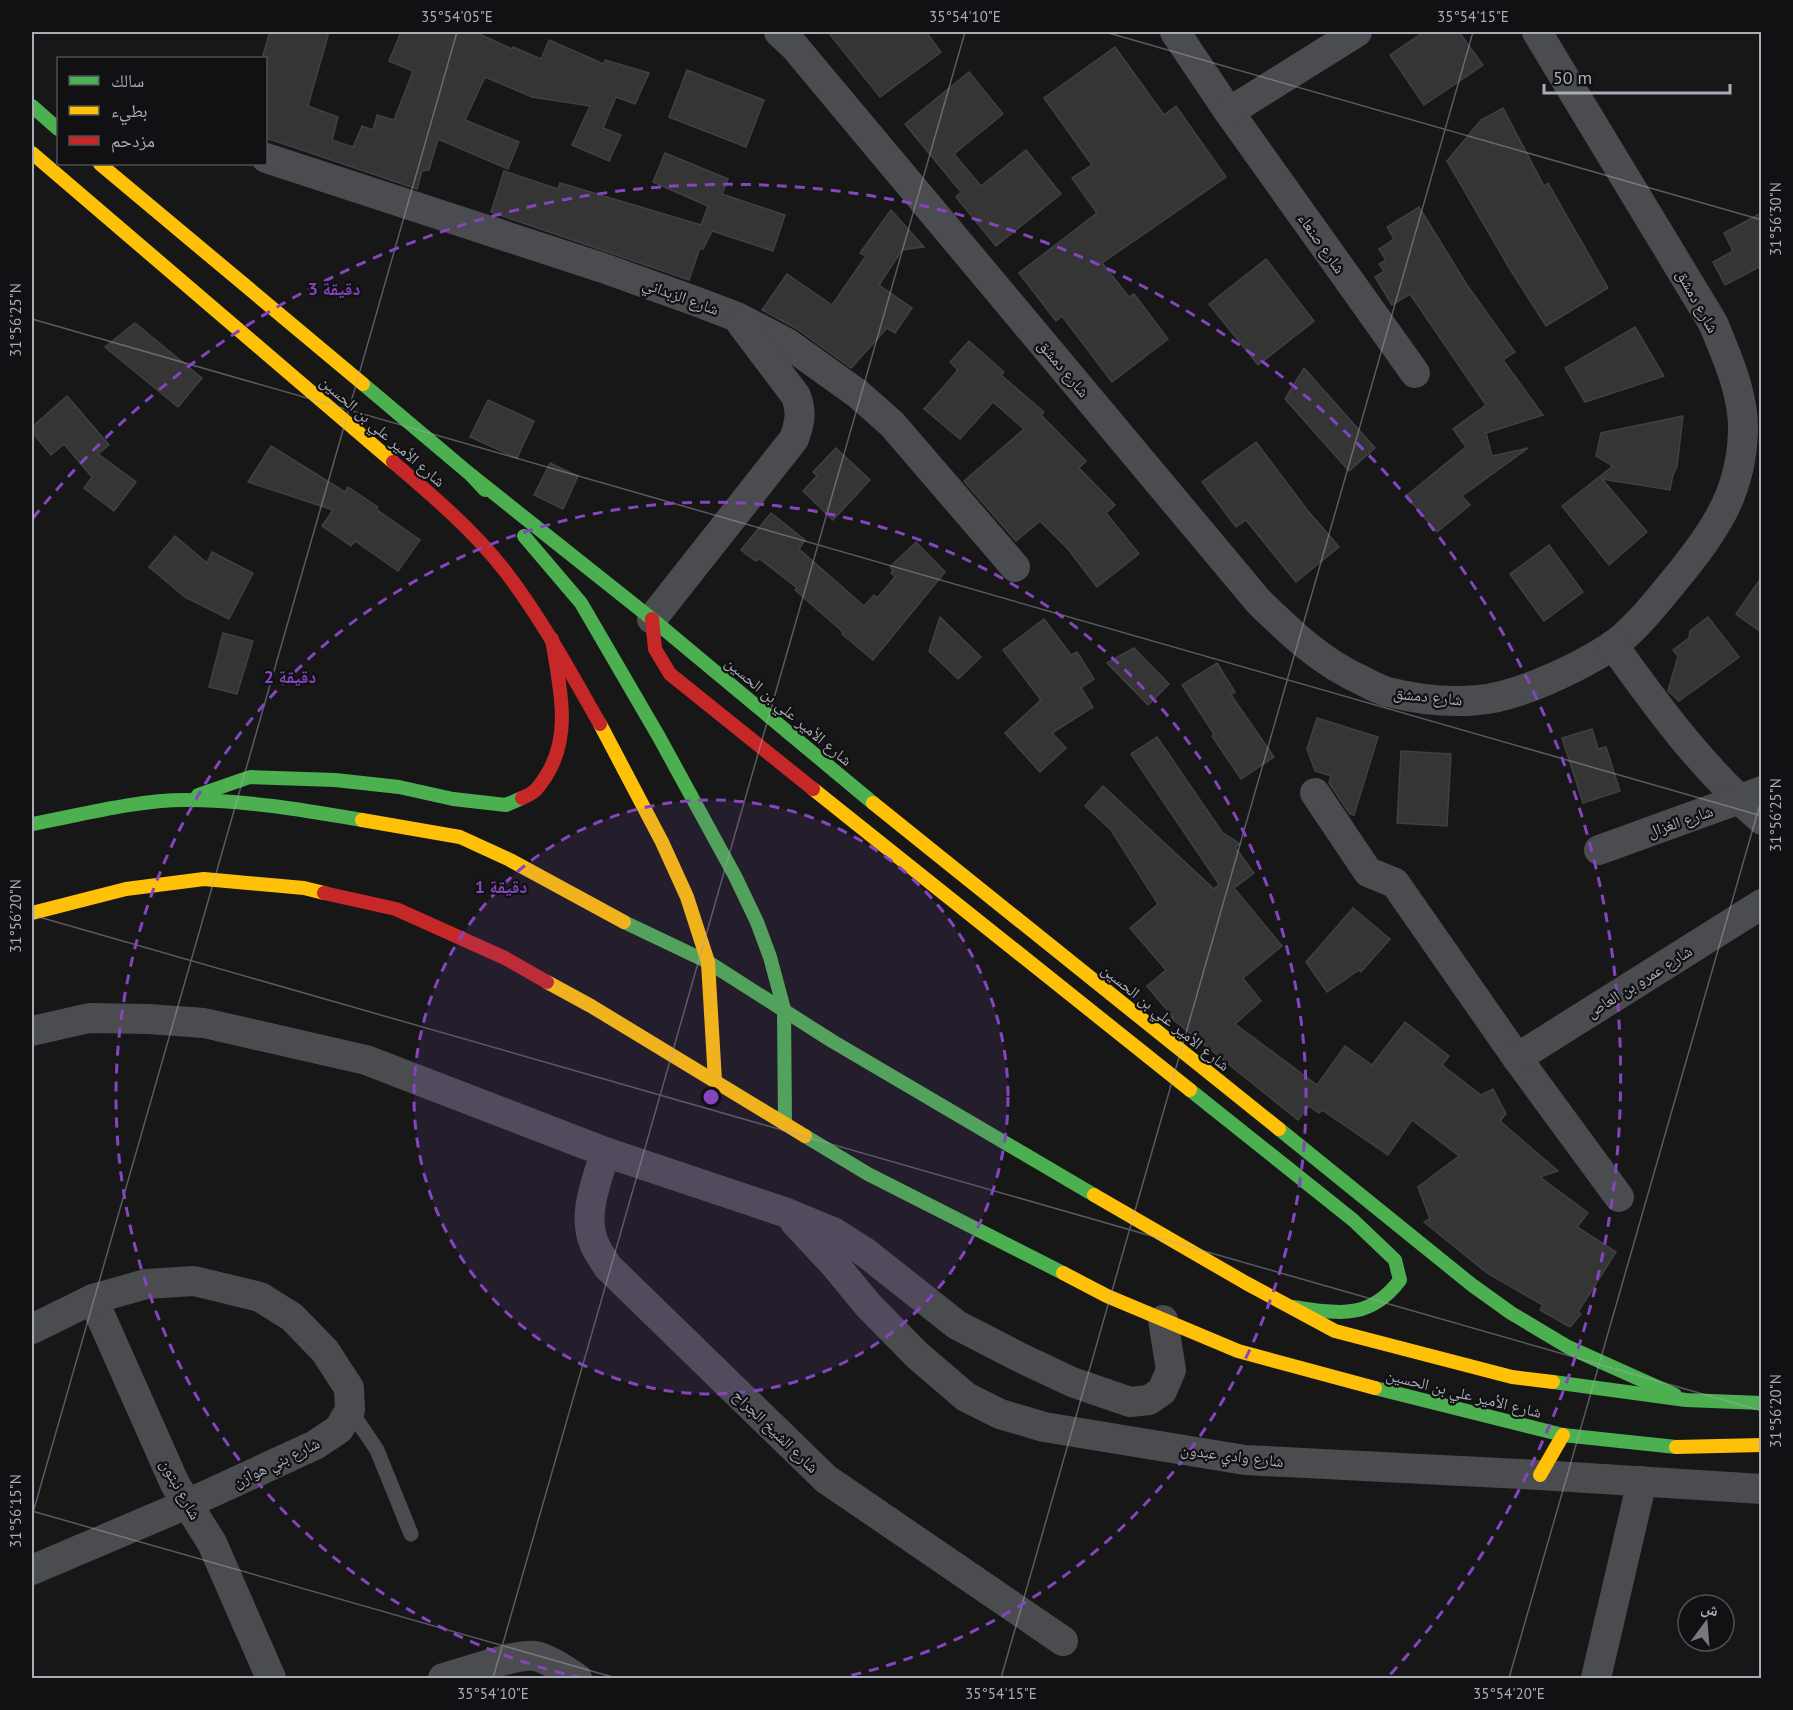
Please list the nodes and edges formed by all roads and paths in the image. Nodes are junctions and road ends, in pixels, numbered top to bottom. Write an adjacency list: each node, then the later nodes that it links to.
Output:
1 (779, 32): 17 (street, شارع دمشق)
2 (1175, 32): 6 (street, شارع صنعاء)
3 (1357, 32): 6 (street)
4 (1537, 32): 17 (street, شارع دمشق)
5 (32, 106): 7 (main road)
6 (1229, 112): 12 (street, شارع صنعاء)
7 (57, 128)
8 (32, 153): 16 (main road, شارع الأمير علي بن الحسين)
9 (267, 158): 11 (street, شارع الزبداني)
10 (101, 165): 13 (main road, شارع الأمير علي بن الحسين)
11 (737, 317): 14 (street, شارع الزبداني); 15 (street)
12 (1415, 373)
13 (471, 475): 15 (main road, شارع الأمير علي بن الحسين); 27 (main road, شارع الأمير علي بن الحسين)
14 (1015, 567)
15 (652, 619): 36 (main road, شارع الأمير علي بن الحسين); 39 (main road, شارع الأمير علي بن الحسين)
16 (552, 639): 20 (main road); 26 (main road, شارع الأمير علي بن الحسين)
17 (1613, 645): 19 (street)
18 (1315, 793): 29 (street)
19 (1750, 796): 21 (street); 23 (street, شارع الغزال)
20 (184, 800): 22 (main road, شارع الأمير علي بن الحسين); 26 (main road, شارع الأمير علي بن الحسين)
21 (1761, 820)
22 (32, 824)
23 (1599, 850)
24 (1761, 904): 29 (street, شارع عمرو بن العاص)
25 (32, 913): 30 (main road, شارع الأمير علي بن الحسين)
26 (708, 962): 27 (main road, شارع الأمير علي بن الحسين); 30 (main road, شارع الأمير علي بن الحسين)
27 (784, 1009): 31 (main road, شارع الأمير علي بن الحسين); 36 (main road, شارع الأمير علي بن الحسين)
28 (32, 1031): 32 (street)
29 (1517, 1058): 33 (street)
30 (715, 1081): 31 (main road, شارع الأمير علي بن الحسين)
31 (785, 1124): 37 (main road, شارع الأمير علي بن الحسين)
32 (605, 1152): 34 (street); 52 (street, شارع الشيخ الجراح)
33 (1619, 1197)
34 (787, 1213): 40 (street); 44 (street, شارع وادي عبدون)
35 (93, 1299): 38 (street); 42 (street); 49 (street, شارع نبتون)
36 (1293, 1307): 39 (main road, شارع الأمير علي بن الحسين)
37 (1163, 1320): 40 (street); 43 (main road, شارع الأمير علي بن الحسين)
38 (32, 1329)
39 (1686, 1400): 41 (main road, شارع الأمير علي بن الحسين)
40 (1130, 1402): 44 (street)
41 (1761, 1403)
42 (350, 1410): 49 (street, شارع بني هوازن); 50 (lane)
43 (1563, 1435): 45 (main road, شارع الأمير علي بن الحسين); 46 (main road)
44 (1134, 1442): 46 (street, شارع وادي عبدون)
45 (1761, 1445)
46 (1540, 1475): 47 (street, شارع وادي عبدون)
47 (1642, 1481): 48 (street, شارع وادي عبدون); 56 (street)
48 (1761, 1489)
49 (187, 1504): 51 (street, شارع بني هوازن); 53 (street, شارع نبتون)
50 (411, 1534)
51 (32, 1570)
52 (1063, 1641)
53 (272, 1678)
54 (443, 1678): 55 (street)
55 (577, 1678)
56 (1596, 1678)

